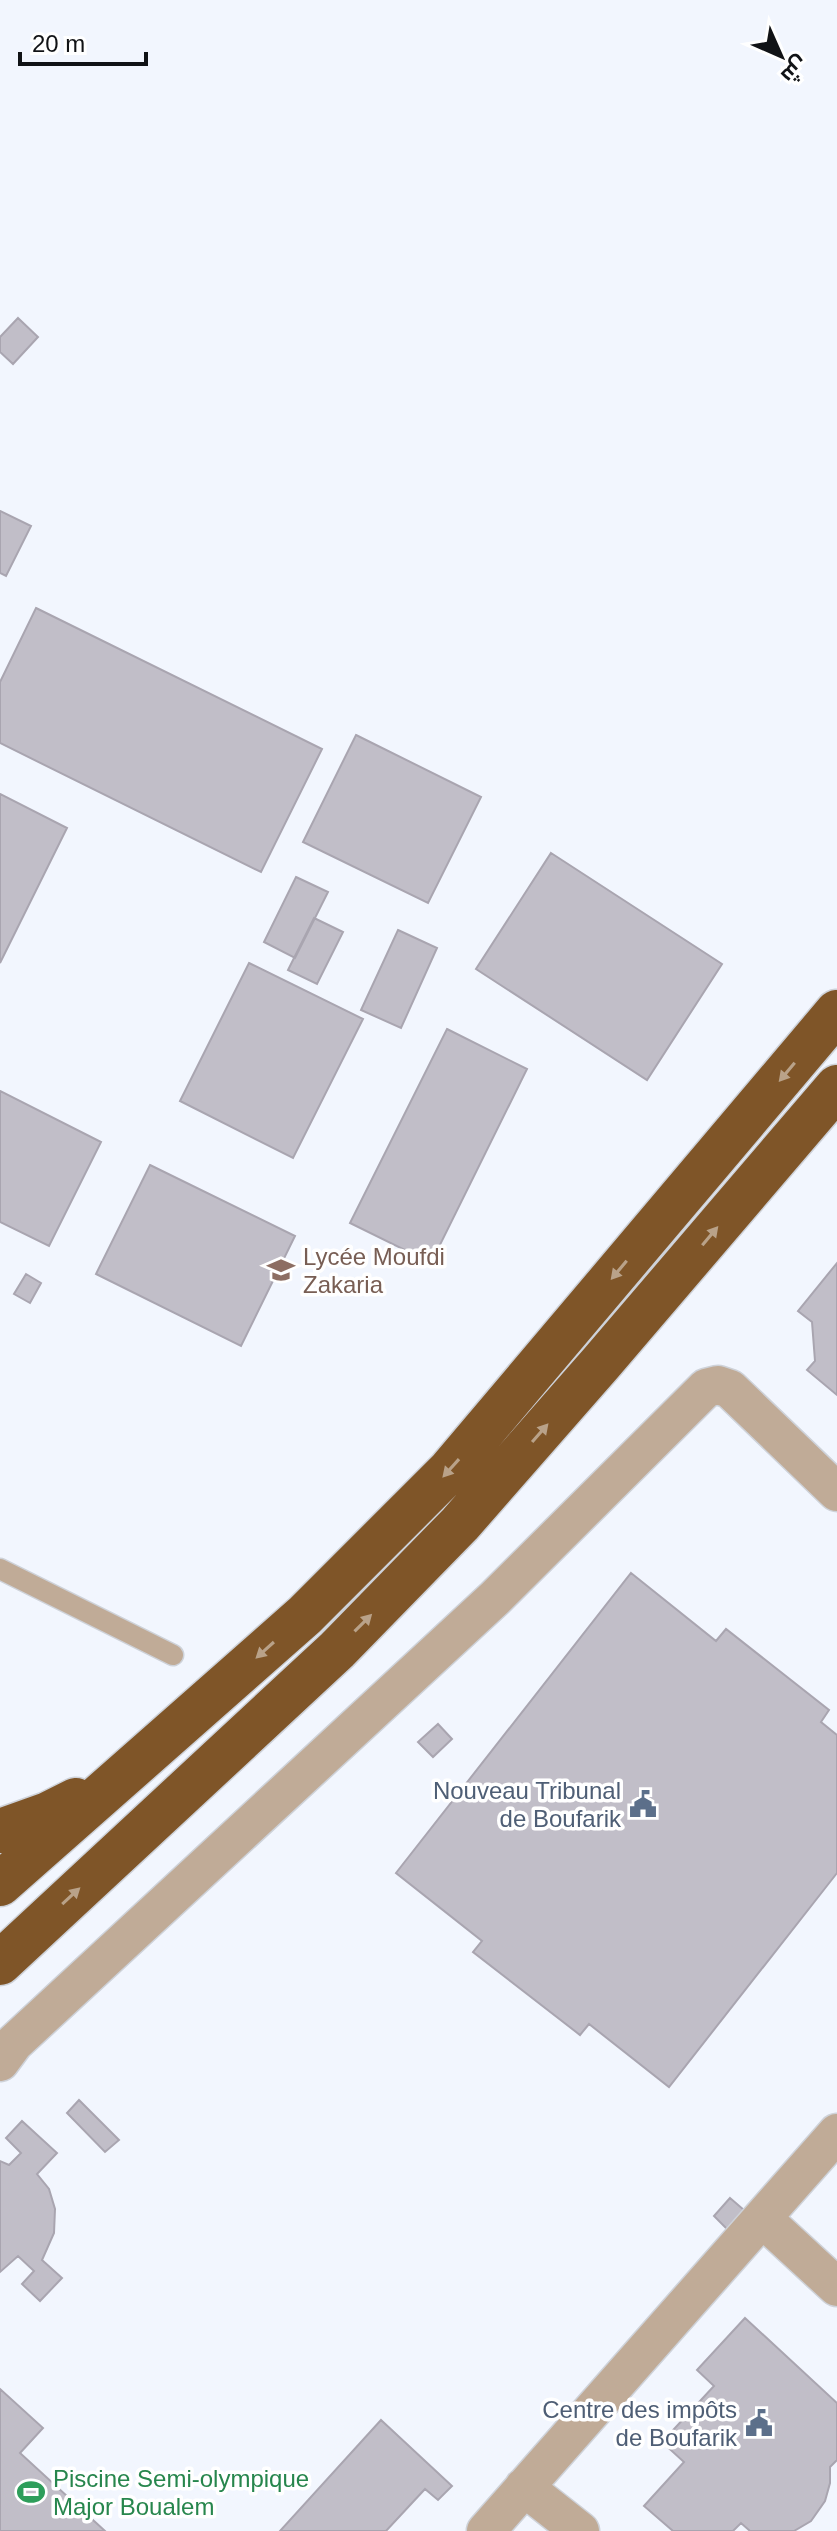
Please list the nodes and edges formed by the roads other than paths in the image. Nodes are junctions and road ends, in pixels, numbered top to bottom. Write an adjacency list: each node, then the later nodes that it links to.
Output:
1 (837, 1012): 6 (highway, one-way to 6)
2 (837, 1087): 9 (highway, one-way to 2)
3 (837, 1492): 10 (street)
4 (0, 1569): 5 (lane)
5 (173, 1655)
6 (121, 1778): 7 (highway); 8 (highway)
7 (0, 1831)
8 (0, 1884)
9 (7, 1956)
10 (0, 2062)
11 (837, 2133): 12 (street)
12 (762, 2218): 13 (street); 14 (street)
13 (837, 2287)
14 (524, 2487): 15 (street); 16 (street)
15 (486, 2531)
16 (580, 2531)

